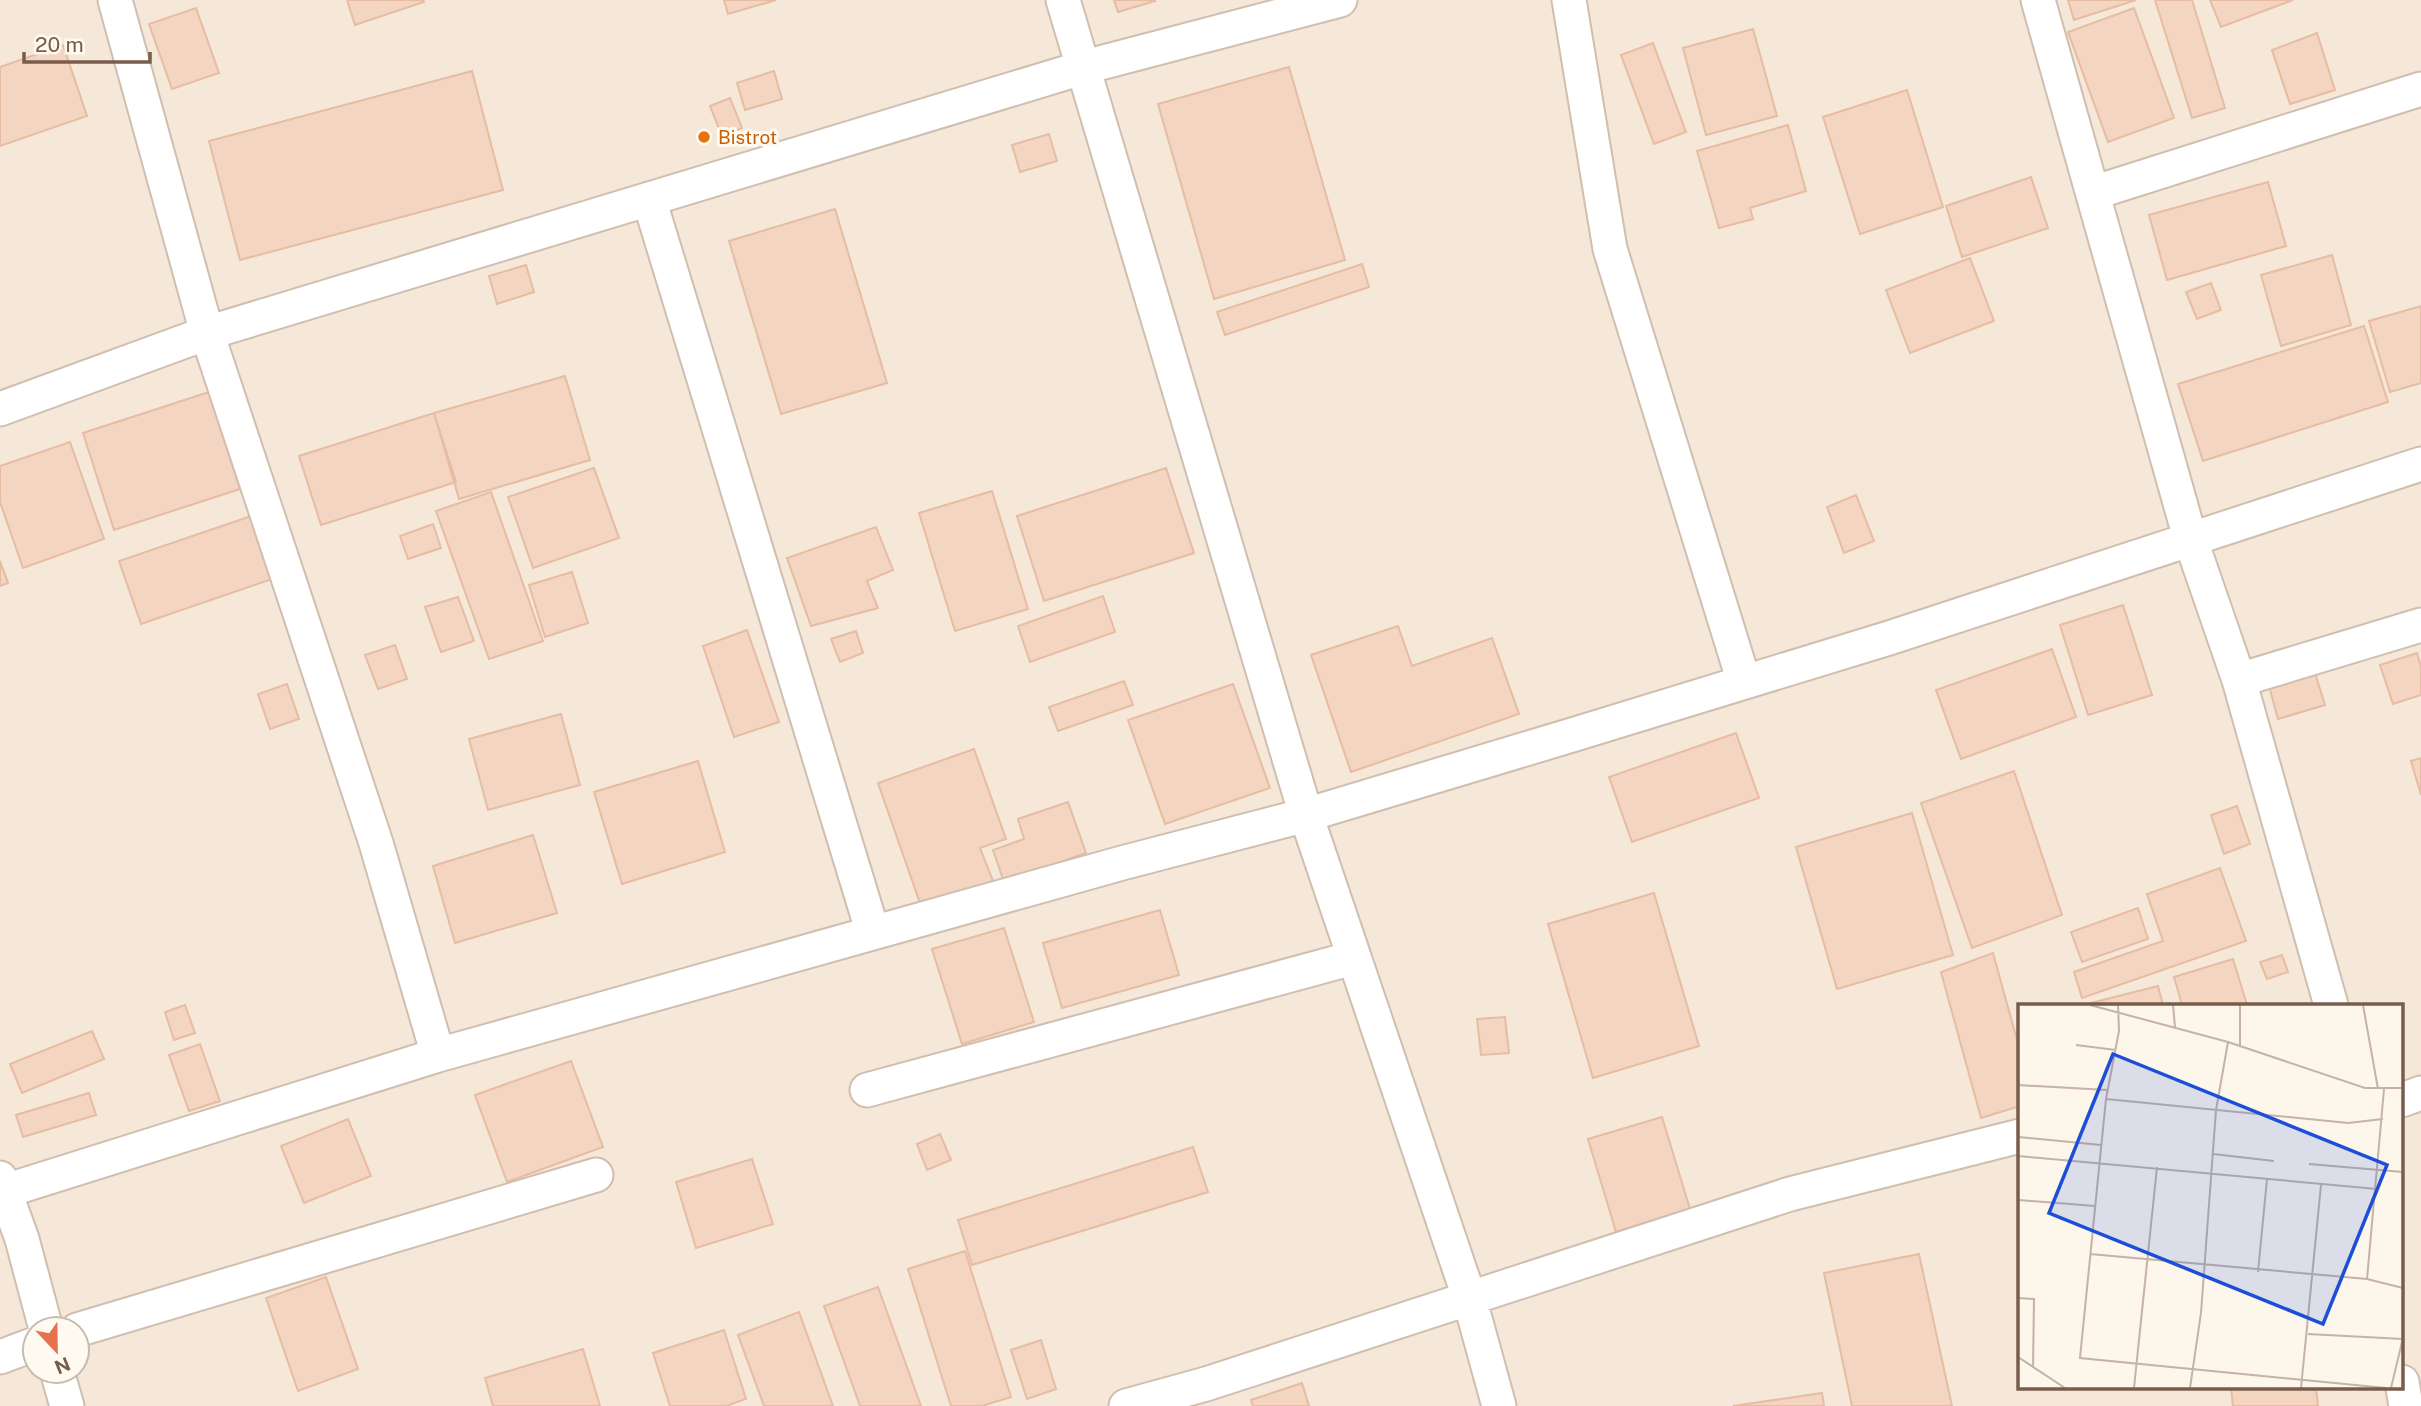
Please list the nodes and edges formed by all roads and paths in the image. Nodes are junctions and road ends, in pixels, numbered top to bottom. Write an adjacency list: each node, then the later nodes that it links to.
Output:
1 (115, 0): 10 (street)
2 (1063, 0): 6 (street)
3 (1339, 0): 6 (street)
4 (1569, 0): 16 (street)
5 (2038, 0): 8 (street)
6 (1085, 67): 9 (street); 17 (street)
7 (2421, 89): 8 (street)
8 (2093, 193): 13 (street)
9 (649, 199): 10 (street); 18 (street)
10 (207, 333): 11 (street); 21 (street)
11 (0, 409)
12 (2421, 464): 13 (street)
13 (2190, 538): 15 (street); 16 (street)
14 (2421, 625): 15 (street)
15 (2239, 680): 20 (street)
16 (1744, 682): 17 (street)
17 (1306, 815): 18 (street); 19 (street)
18 (873, 933): 21 (street)
19 (1353, 958): 22 (street); 28 (street)
20 (2331, 1004)
21 (438, 1055): 27 (street)
22 (867, 1090)
23 (2421, 1093): 24 (street)
24 (2404, 1099)
25 (2018, 1137): 28 (street)
26 (596, 1175): 30 (street)
27 (2, 1184): 29 (street)
28 (1469, 1297): 36 (street); 37 (street)
29 (42, 1315)
30 (91, 1326)
31 (21, 1349): 32 (street)
32 (0, 1357)
33 (61, 1385): 35 (street)
34 (2403, 1388): 38 (street)
35 (67, 1406)
36 (1126, 1406)
37 (1499, 1406)
38 (2406, 1406)

